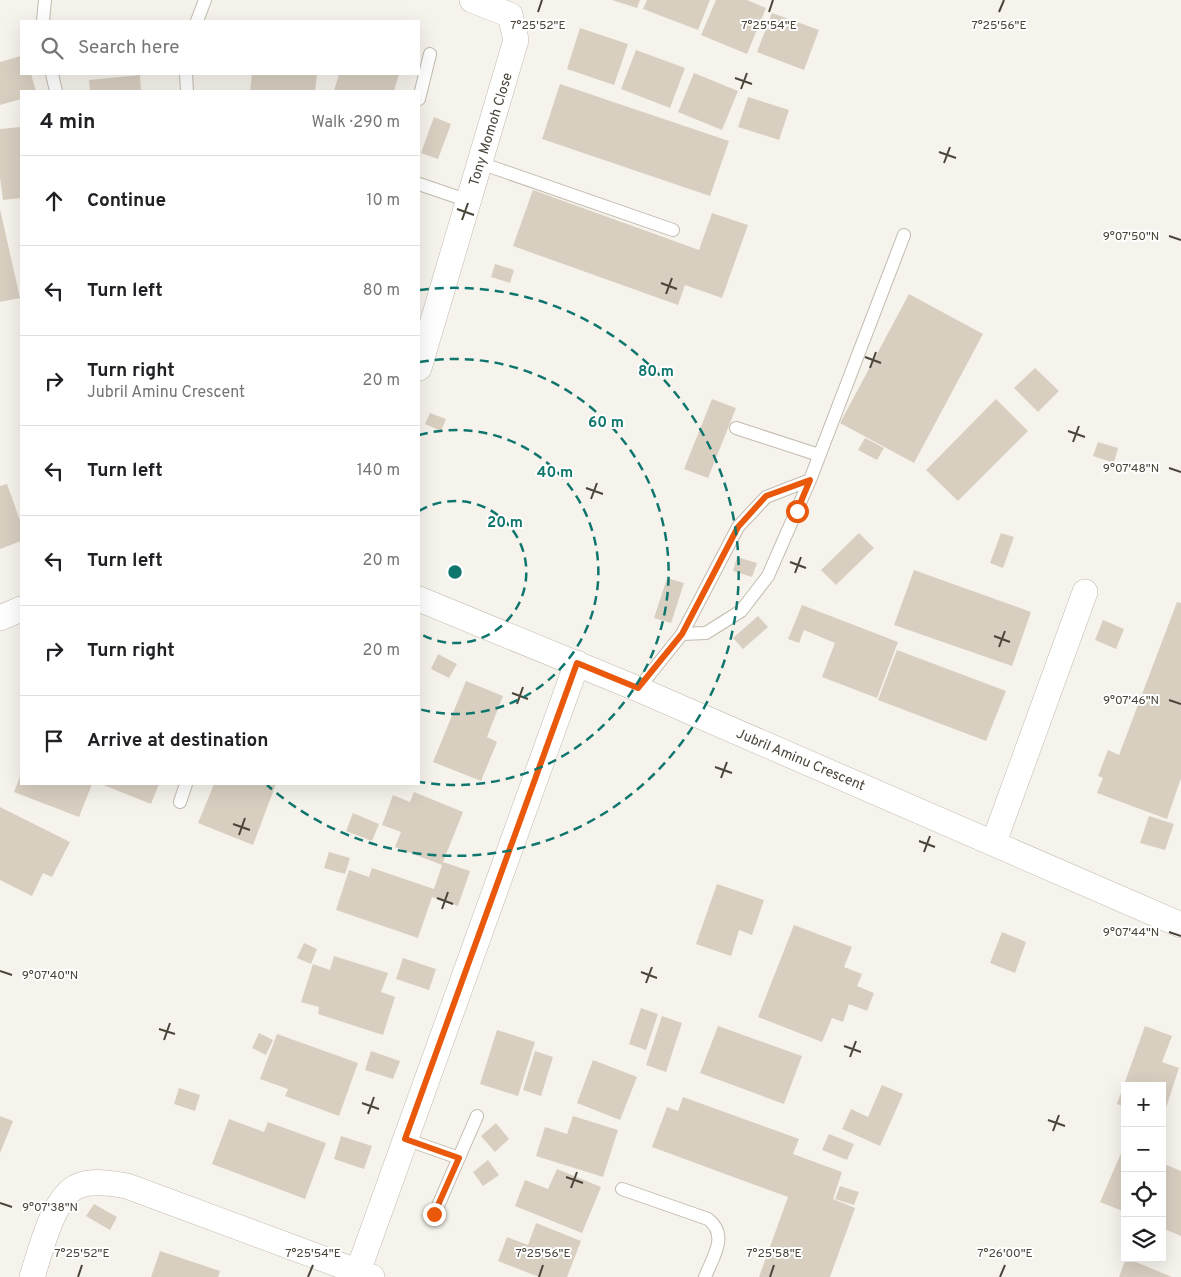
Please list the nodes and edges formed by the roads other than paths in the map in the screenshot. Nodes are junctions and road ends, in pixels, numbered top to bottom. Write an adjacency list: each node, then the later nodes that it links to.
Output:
1 (45, 0): 4 (lane)
2 (205, 0): 5 (lane)
3 (472, 0): 12 (street, Tony Momoh Close)
4 (43, 20)
5 (197, 20)
6 (430, 54): 11 (lane)
7 (52, 75): 9 (lane)
8 (186, 75): 10 (lane)
9 (56, 90)
10 (187, 90)
11 (420, 95)
12 (480, 163): 14 (street, Tony Momoh Close); 15 (lane)
13 (420, 184): 14 (lane)
14 (468, 201): 17 (street, Tony Momoh Close)
15 (673, 230)
16 (904, 236): 19 (lane)
17 (420, 365)
18 (736, 428): 19 (lane)
19 (819, 455): 20 (lane)
20 (810, 480): 25 (lane); 25 (lane)
21 (1085, 592): 30 (street)
22 (420, 599): 26 (street, Jubril Aminu Crescent)
23 (20, 609): 24 (street)
24 (0, 618)
25 (682, 634): 27 (lane)
26 (577, 663): 27 (street, Jubril Aminu Crescent); 33 (street)
27 (638, 688): 30 (street, Jubril Aminu Crescent)
28 (186, 785): 29 (lane)
29 (180, 802)
30 (994, 842): 31 (street, Jubril Aminu Crescent)
31 (1181, 925)
32 (477, 1116): 34 (lane)
33 (405, 1139): 34 (lane); 37 (street)
34 (459, 1158): 36 (lane)
35 (622, 1189): 39 (lane)
36 (434, 1214)
37 (362, 1275): 38 (street)
38 (32, 1277)
39 (705, 1277)

